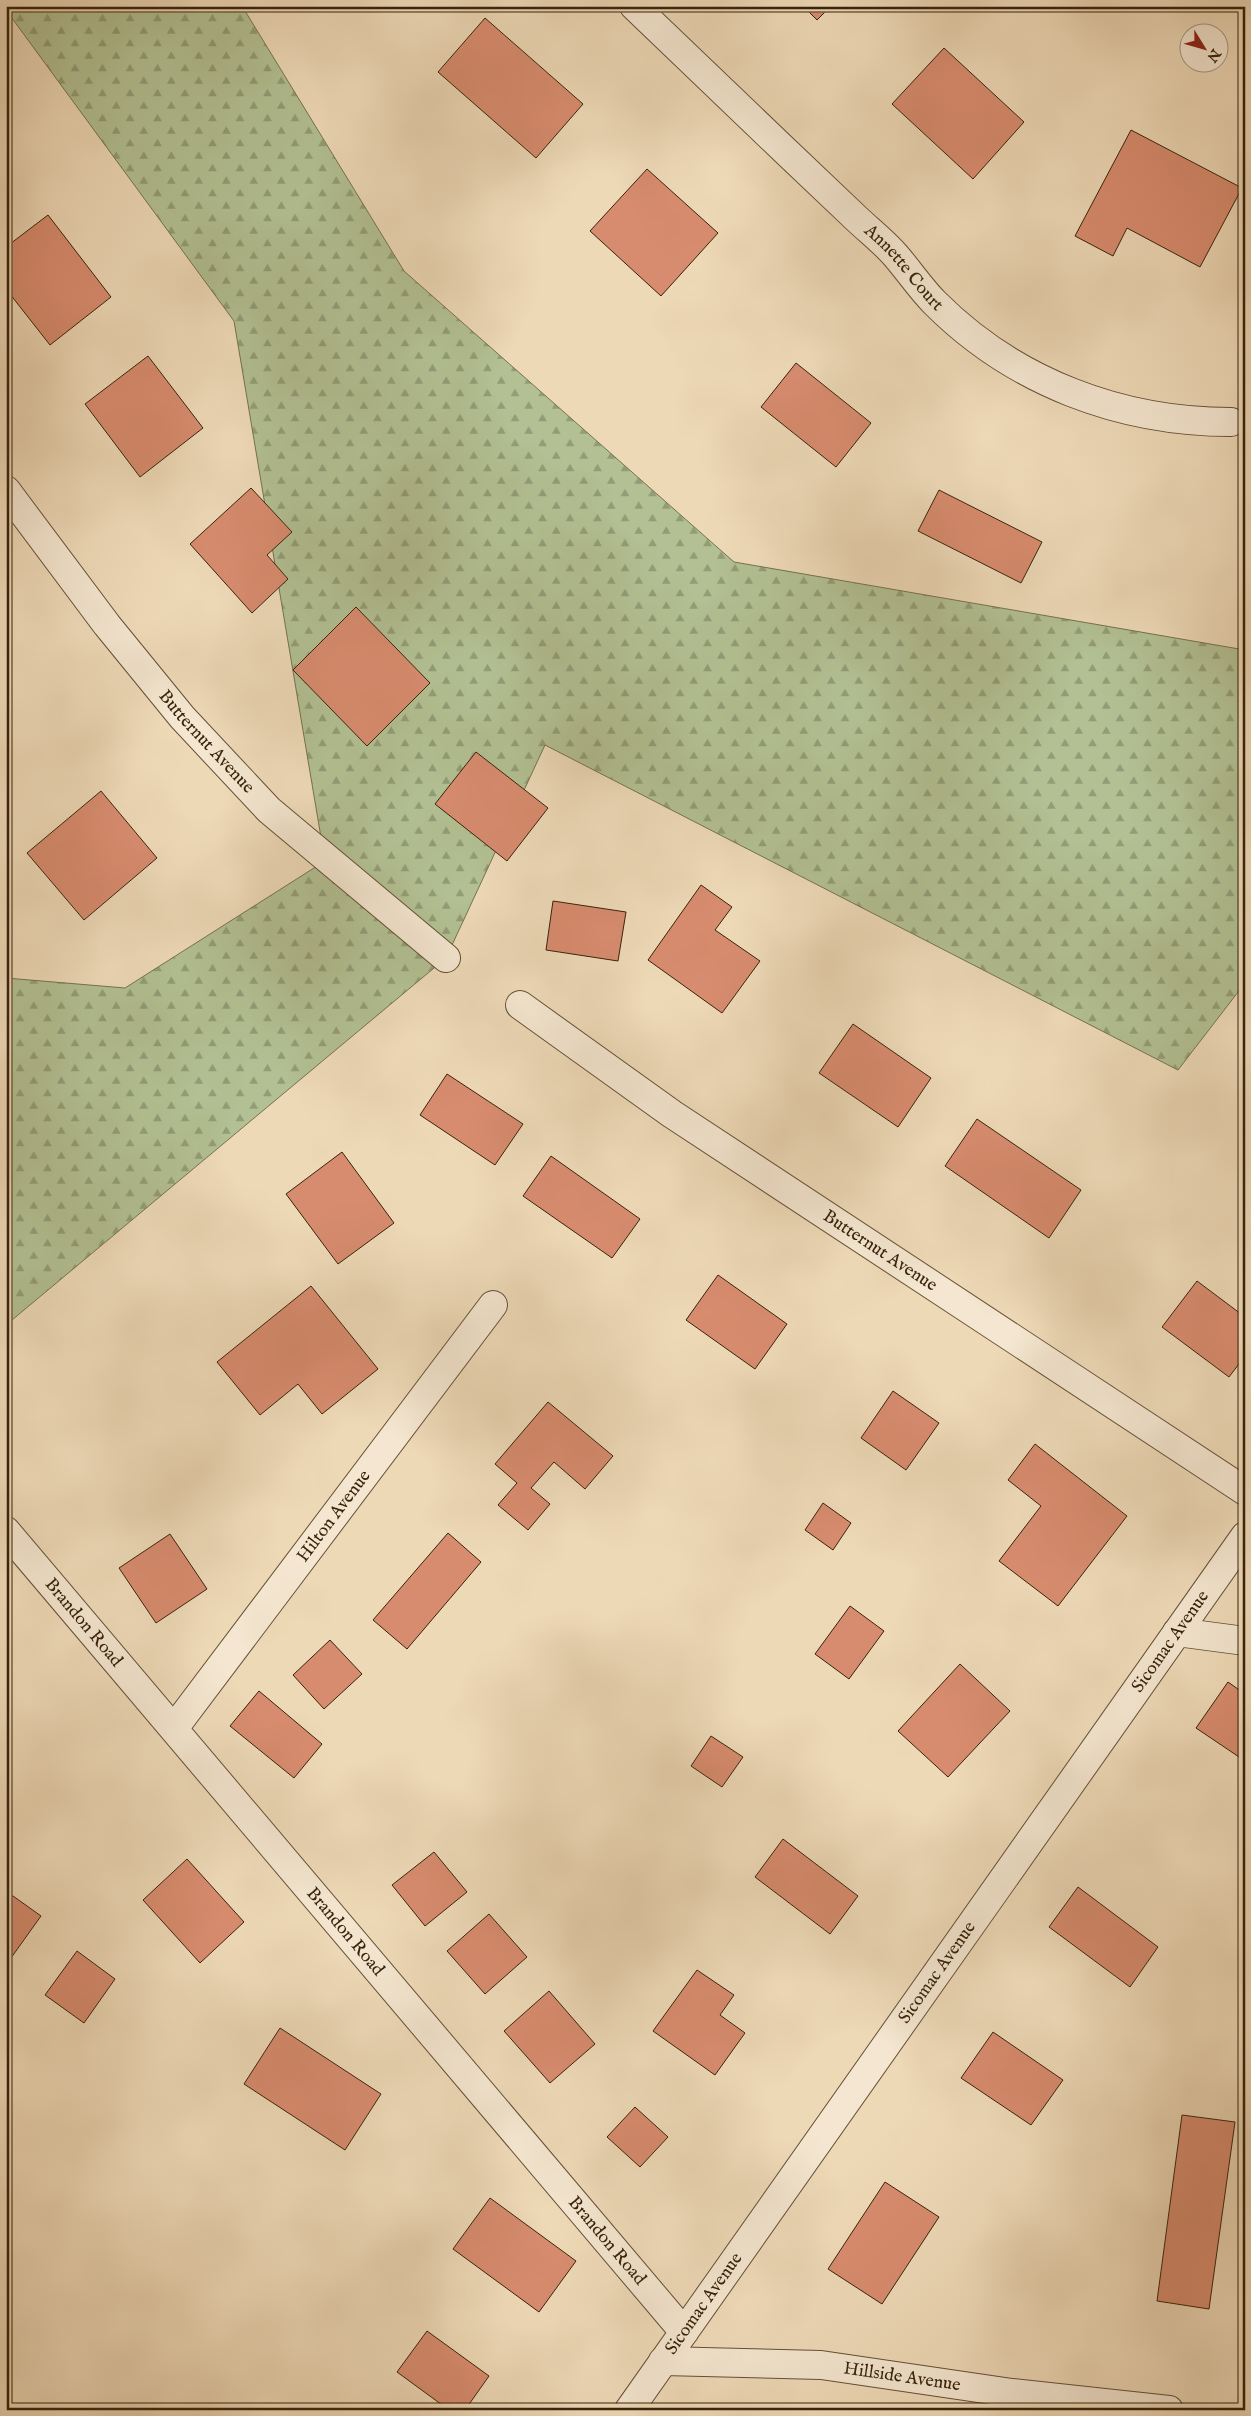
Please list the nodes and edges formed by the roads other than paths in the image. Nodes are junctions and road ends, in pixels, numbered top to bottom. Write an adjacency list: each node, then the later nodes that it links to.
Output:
1 (634, 6): 2 (street, Annette Court)
2 (1231, 422)
3 (7, 494): 4 (street, Butternut Avenue)
4 (446, 958)
5 (520, 1006): 7 (street, Butternut Avenue)
6 (493, 1305): 12 (street, Hilton Avenue)
7 (1245, 1491)
8 (6, 1531): 12 (street, Brandon Road)
9 (1245, 1536): 10 (street, Sicomac Avenue)
10 (1176, 1632): 11 (street); 13 (street, Sicomac Avenue)
11 (1245, 1642)
12 (175, 1727): 13 (street, Brandon Road)
13 (684, 2332): 14 (street, Sicomac Avenue)
14 (664, 2361): 15 (street, Sicomac Avenue); 16 (street, Hillside Avenue)
15 (629, 2410)
16 (1169, 2410)

